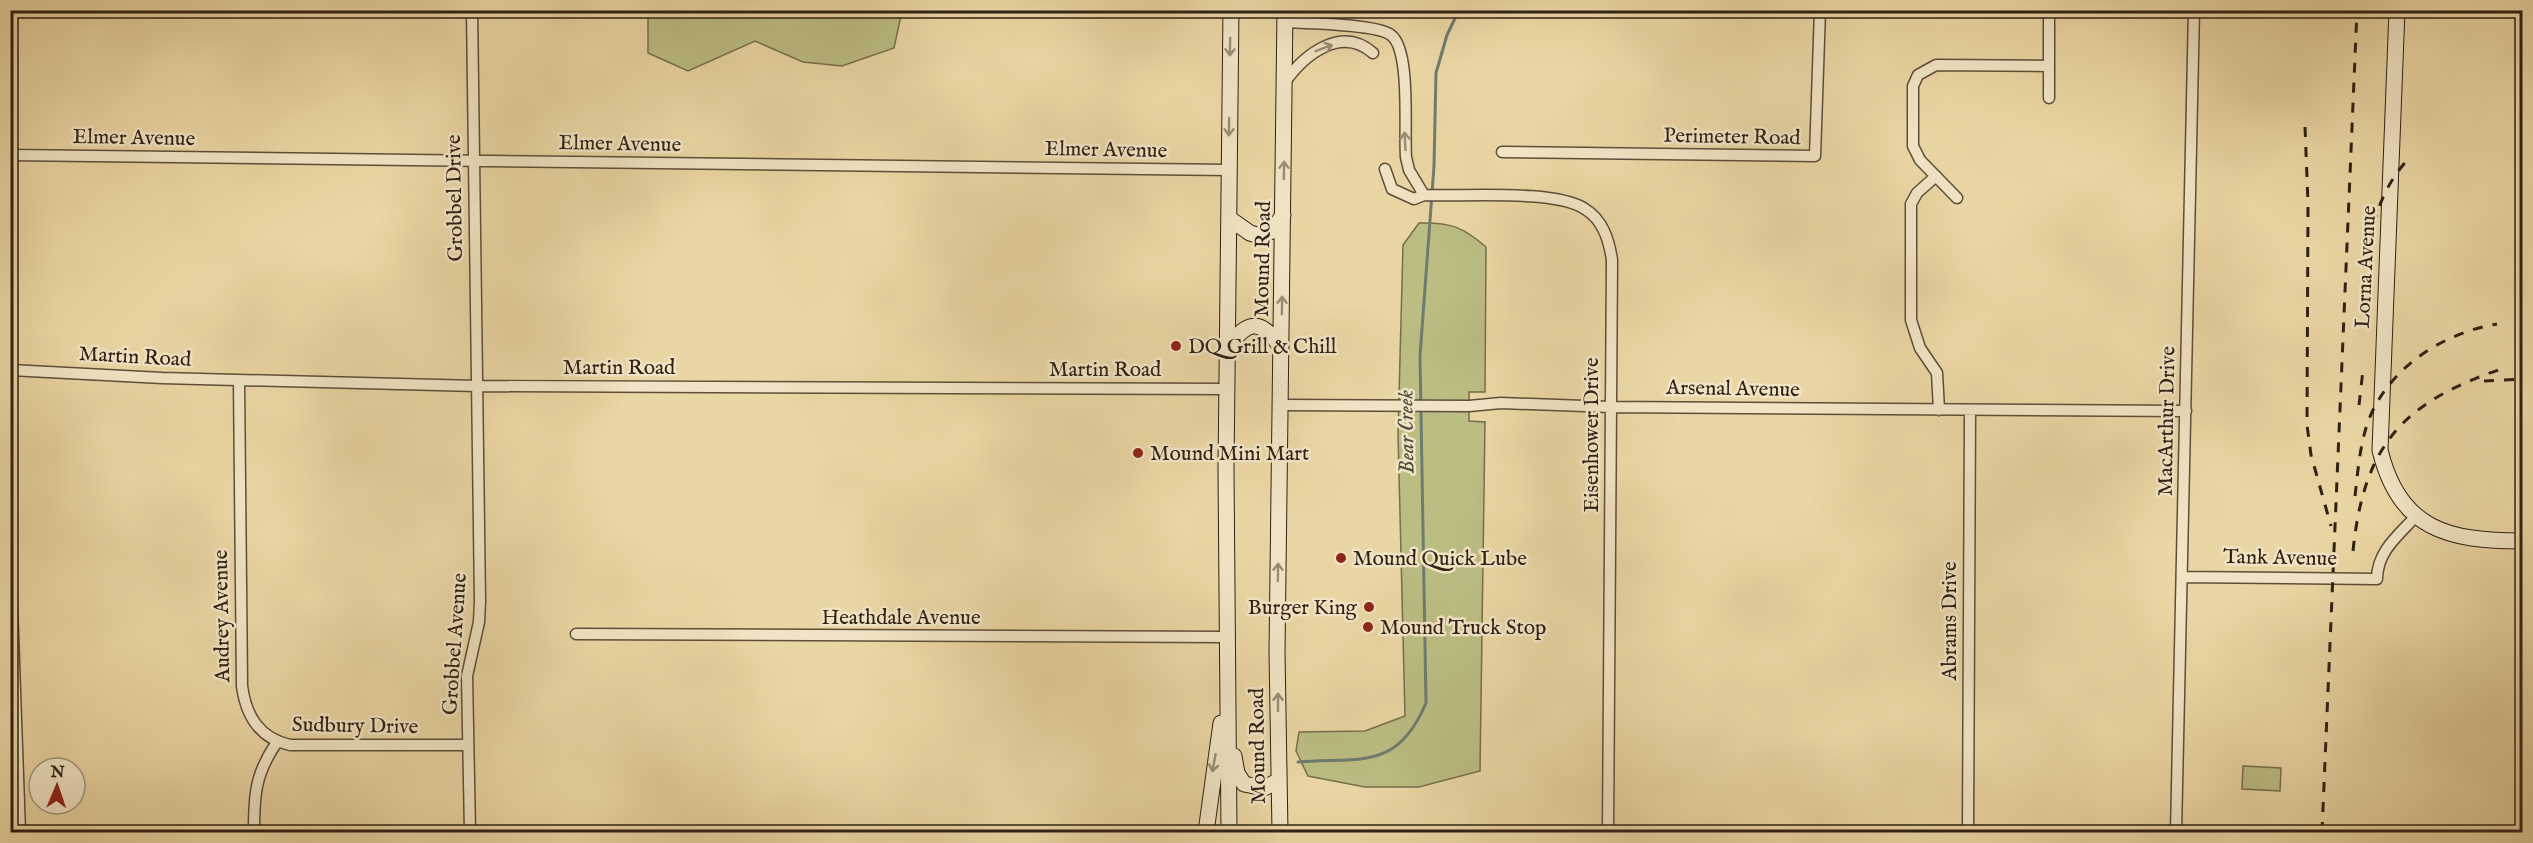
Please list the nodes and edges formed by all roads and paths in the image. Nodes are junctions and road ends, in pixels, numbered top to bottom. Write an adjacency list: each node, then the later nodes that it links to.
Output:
1 (472, 10): 14 (street, Grobbel Drive)
2 (1231, 10): 16 (main road, Mound Road, one-way to 16)
3 (1820, 10): 12 (street, Perimeter Road)
4 (2049, 10): 9 (street)
5 (2194, 10): 32 (street, MacArthur Drive)
6 (2397, 10): 33 (main road, Lorna Avenue)
7 (1285, 16): 10 (main road, Mound Road); 18 (street, one-way to 7)
8 (1373, 53): 10 (street, one-way to 8)
9 (2049, 66): 11 (street); 17 (street)
10 (1285, 83): 20 (main road, Mound Road, one-way to 10)
11 (2049, 98)
12 (1502, 152)
13 (10, 155): 14 (street, Elmer Avenue)
14 (473, 160): 16 (street, Elmer Avenue); 26 (street, Grobbel Drive)
15 (1385, 169): 18 (street, Eisenhower Drive)
16 (1229, 170): 21 (main road, Mound Road)
17 (1936, 176): 19 (street); 30 (street)
18 (1424, 195): 29 (street, Eisenhower Drive)
19 (1957, 198)
20 (1284, 215): 21 (main road); 22 (main road, Mound Road, one-way to 20)
21 (1230, 219): 23 (main road, Mound Road)
22 (1281, 347): 23 (main road); 28 (main road, Mound Road)
23 (1228, 348): 27 (main road, Mound Road)
24 (10, 370): 25 (street, Martin Road)
25 (239, 381): 26 (street, Martin Road); 41 (street, Audrey Avenue)
26 (477, 386): 27 (street, Martin Road); 42 (street, Grobbel Avenue)
27 (1228, 389): 38 (main road, Mound Road)
28 (1280, 405): 29 (street, Arsenal Avenue); 43 (main road, Mound Road, one-way to 28)
29 (1611, 407): 30 (street, Arsenal Avenue); 50 (street, Eisenhower Drive)
30 (1939, 410): 31 (street, Arsenal Avenue)
31 (1970, 410): 32 (street, Arsenal Avenue); 51 (street, Abrams Drive)
32 (2186, 411): 36 (street, MacArthur Drive)
33 (2416, 516): 34 (main road); 36 (street, Tank Avenue)
34 (2523, 541)
35 (10, 549): 44 (street)
36 (2182, 577): 52 (street, MacArthur Drive)
37 (576, 634): 38 (street, Heathdale Avenue)
38 (1226, 638): 39 (main road, Mound Road)
39 (1227, 685): 40 (main road, Mound Road); 47 (main road, Mound Road, one-way to 47)
40 (1228, 717): 43 (main road); 48 (main road, Mound Road)
41 (277, 742): 42 (street, Sudbury Drive); 45 (street)
42 (468, 745): 46 (street, Grobbel Avenue)
43 (1278, 781): 49 (main road, Mound Road)
44 (20, 832)
45 (254, 832)
46 (470, 832)
47 (1206, 832)
48 (1229, 832)
49 (1280, 832)
50 (1608, 832)
51 (1968, 832)
52 (2176, 832)

